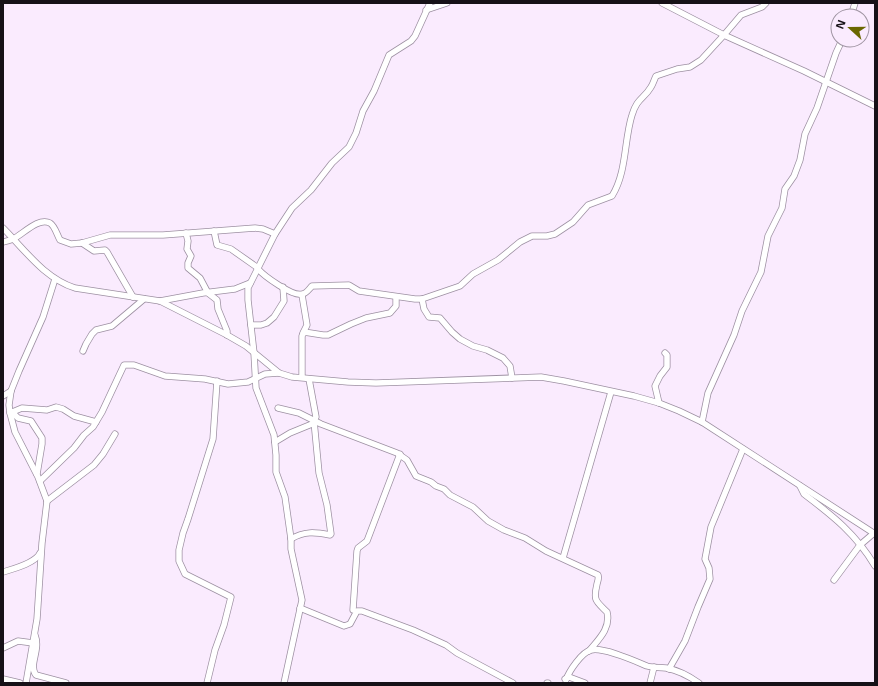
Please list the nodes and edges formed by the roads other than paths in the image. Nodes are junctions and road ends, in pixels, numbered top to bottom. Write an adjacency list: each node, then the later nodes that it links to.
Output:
1 (430, 3): 5 (street)
2 (447, 3): 5 (street)
3 (662, 3): 6 (street)
4 (766, 3): 6 (street)
5 (426, 10): 13 (street)
6 (724, 35): 8 (street); 26 (street)
7 (838, 48): 8 (street)
8 (825, 82): 9 (street); 48 (street)
9 (875, 106)
10 (3, 228): 14 (street)
11 (214, 231): 12 (street); 13 (street); 17 (street)
12 (186, 233): 16 (street); 21 (street)
13 (275, 234): 17 (street)
14 (14, 239): 15 (street); 16 (street); 18 (street)
15 (3, 242)
16 (82, 243): 23 (street)
17 (258, 268): 19 (street); 20 (street)
18 (55, 280): 23 (street); 40 (street)
19 (250, 283): 21 (street); 28 (street)
20 (283, 287): 22 (street); 28 (street)
21 (208, 293): 27 (street); 30 (street)
22 (302, 294): 24 (street); 29 (street)
23 (133, 297): 25 (street)
24 (396, 298): 26 (street); 29 (street)
25 (144, 299): 27 (street); 31 (street)
26 (422, 299): 38 (street)
27 (160, 301): 30 (street)
28 (251, 325): 32 (street)
29 (303, 334): 35 (street)
30 (227, 335): 32 (street)
31 (83, 351)
32 (254, 353): 34 (street); 36 (street)
33 (665, 353): 43 (street)
34 (279, 373): 35 (street); 36 (street)
35 (302, 377): 37 (street)
36 (255, 378): 39 (street); 50 (street)
37 (309, 378): 38 (street); 46 (street)
38 (512, 378): 41 (street)
39 (217, 381): 47 (street); 79 (street)
40 (11, 391): 42 (street); 45 (street)
41 (612, 392): 43 (street); 61 (street)
42 (3, 396)
43 (659, 403): 48 (street)
44 (278, 408): 46 (street)
45 (11, 413): 47 (street); 53 (street); 53 (street)
46 (315, 421): 50 (street); 52 (street); 58 (street)
47 (96, 422): 54 (street)
48 (702, 422): 51 (street)
49 (114, 434): 56 (street)
50 (275, 442): 58 (street)
51 (743, 449): 55 (street); 72 (street)
52 (400, 454): 61 (street); 66 (street)
53 (37, 474): 54 (street)
54 (40, 481): 56 (street)
55 (800, 486): 57 (street); 59 (street)
56 (47, 502): 60 (street)
57 (875, 533): 59 (street)
58 (291, 539): 65 (street)
59 (860, 545): 62 (street); 64 (street)
60 (42, 550): 63 (street); 67 (street)
61 (563, 558): 70 (street)
62 (875, 566)
63 (3, 572)
64 (834, 580)
65 (300, 608): 74 (street); 80 (street)
66 (353, 610)
67 (34, 634): 68 (street); 78 (street)
68 (33, 643): 69 (street); 77 (street)
69 (3, 648)
70 (589, 650): 71 (street); 75 (street)
71 (654, 667): 72 (street); 83 (street)
72 (670, 669): 84 (street)
73 (3, 679): 76 (street)
74 (502, 681): 81 (street)
75 (565, 681): 82 (street)
76 (20, 683)
77 (26, 683)
78 (66, 683)
79 (207, 683)
80 (284, 683)
81 (513, 683)
82 (585, 683)
83 (650, 683)
84 (699, 683)

